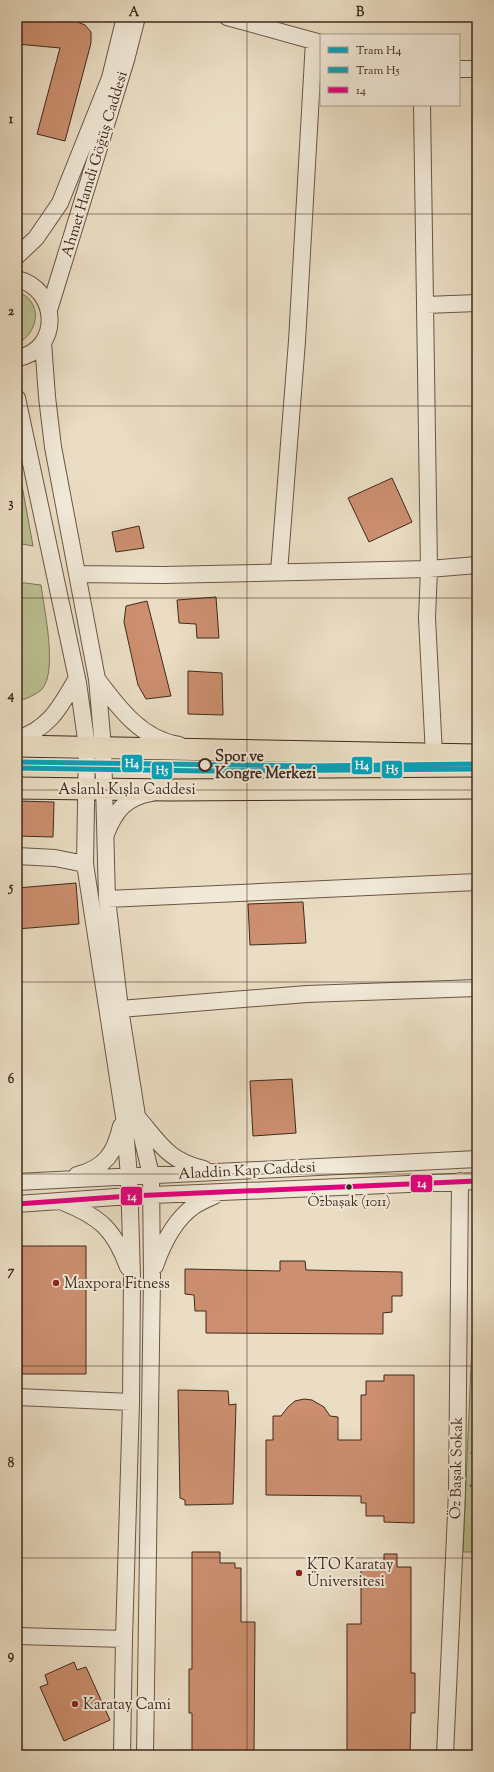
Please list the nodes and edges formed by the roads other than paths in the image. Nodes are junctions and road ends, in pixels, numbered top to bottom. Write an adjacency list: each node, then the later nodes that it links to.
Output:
1 (125, 17): 9 (street)
2 (137, 17): 13 (street, Ahmet Hamdi Göğüş Caddesi)
3 (227, 17): 4 (street)
4 (279, 24): 5 (street)
5 (317, 42): 19 (street)
6 (460, 69): 7 (street)
7 (477, 69)
8 (422, 106): 12 (street)
9 (17, 256)
10 (17, 279): 13 (street)
11 (477, 303): 12 (street)
12 (426, 305): 18 (street)
13 (49, 310): 14 (street)
14 (43, 342): 15 (street); 20 (street)
15 (17, 358)
16 (17, 398): 21 (street)
17 (477, 566): 18 (street)
18 (429, 569): 19 (street); 27 (street)
19 (279, 572): 20 (street)
20 (77, 574): 22 (street)
21 (77, 678): 23 (street); 25 (street)
22 (97, 679): 25 (street); 26 (street)
23 (17, 739)
24 (17, 746): 25 (main road)
25 (95, 747): 26 (main road); 31 (street)
26 (196, 748): 27 (main road)
27 (434, 755): 28 (main road)
28 (477, 755)
29 (17, 788): 31 (main road, Aslanlı Kışla Caddesi)
30 (477, 788): 32 (main road, Aslanlı Kışla Caddesi)
31 (94, 790): 32 (main road, Aslanlı Kışla Caddesi); 33 (street); 35 (street)
32 (169, 790): 33 (street)
33 (104, 839): 37 (street)
34 (17, 856): 35 (street)
35 (85, 864): 40 (street)
36 (477, 882): 37 (street)
37 (107, 899): 39 (street)
38 (477, 988): 39 (street)
39 (120, 1009): 40 (street)
40 (130, 1116): 42 (street); 43 (street); 44 (street); 45 (street)
41 (477, 1159): 42 (street, Aladdin Kap Caddesi)
42 (219, 1172): 43 (street, Aladdin Kap Caddesi)
43 (151, 1175): 44 (street, Aladdin Kap Caddesi); 51 (street)
44 (129, 1176): 45 (street, Aladdin Kap Caddesi); 50 (street)
45 (58, 1180): 48 (street, Aladdin Kap Caddesi)
46 (460, 1181): 47 (street, Aladdin Kap Caddesi); 49 (street, Aladdin Kap Caddesi); 62 (street, Öz Başak Sokak)
47 (477, 1181)
48 (17, 1182)
49 (219, 1193): 51 (street, Aladdin Kap Caddesi); 55 (street)
50 (130, 1196): 51 (street, Aladdin Kap Caddesi); 52 (street, Aladdin Kap Caddesi); 54 (street)
51 (152, 1196): 55 (street)
52 (59, 1201): 53 (street, Aladdin Kap Caddesi); 54 (street)
53 (17, 1204)
54 (132, 1277): 57 (street)
55 (152, 1277): 61 (street)
56 (17, 1397): 57 (street)
57 (131, 1402): 59 (street)
58 (17, 1637): 59 (street)
59 (124, 1639): 60 (street)
60 (122, 1755)
61 (145, 1755)
62 (445, 1755)

